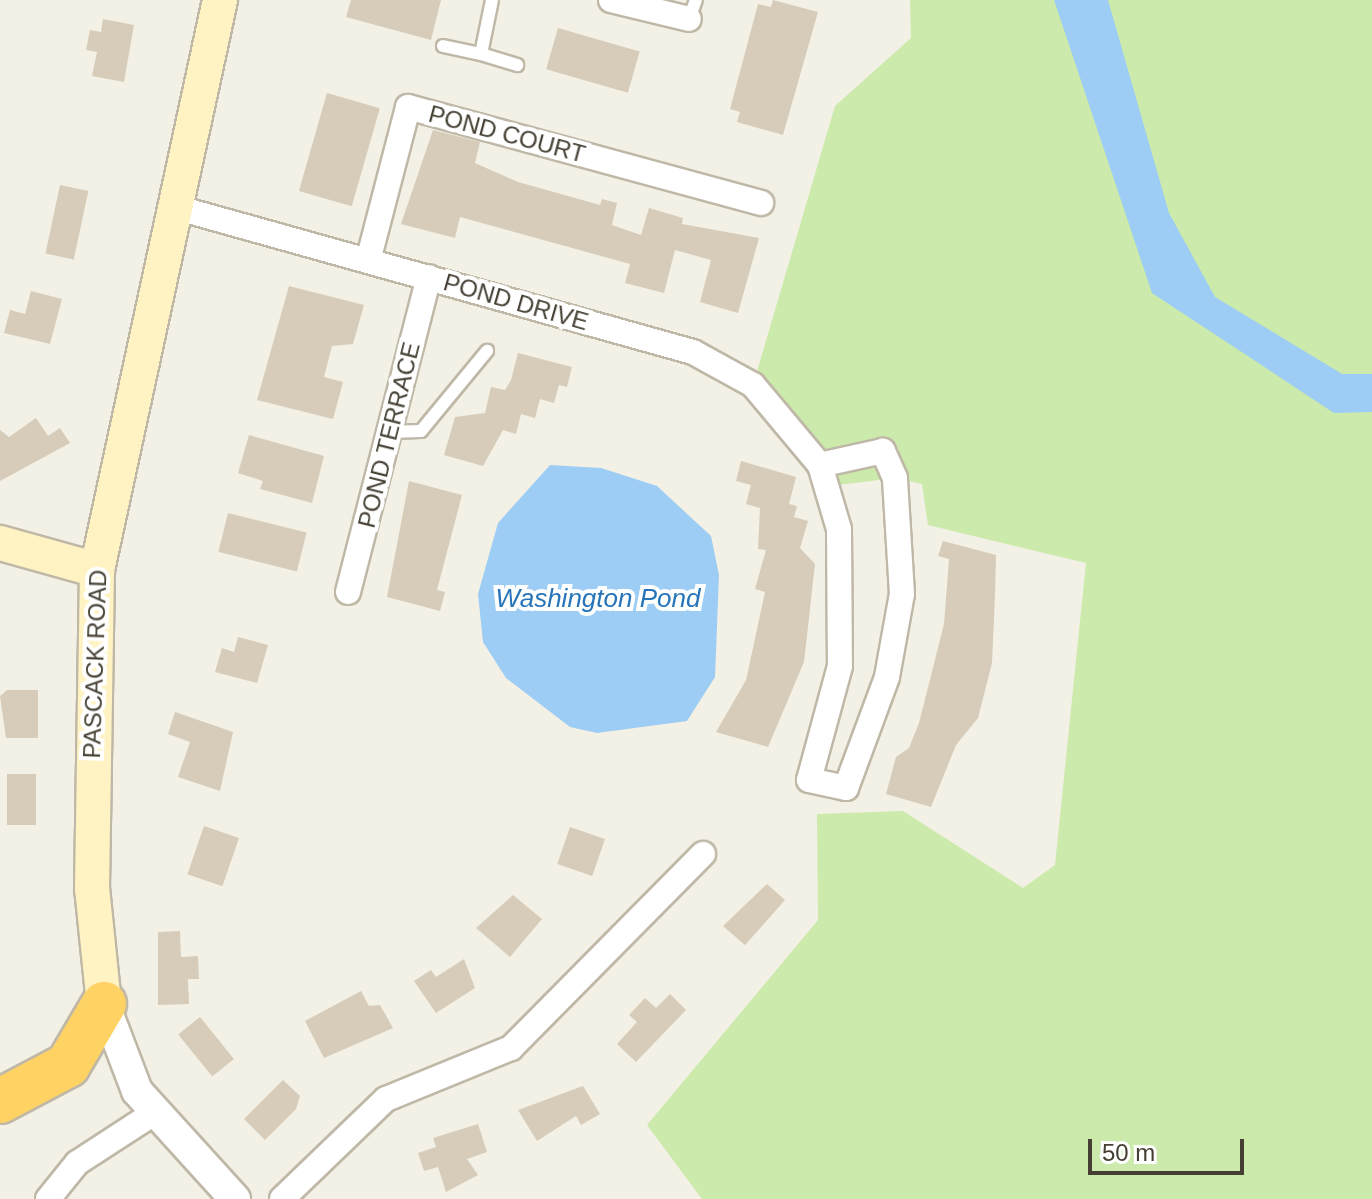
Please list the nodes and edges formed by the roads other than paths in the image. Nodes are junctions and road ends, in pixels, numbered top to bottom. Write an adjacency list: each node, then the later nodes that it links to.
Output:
1 (220, 0): 9 (main road, PASCACK ROAD)
2 (492, 0): 6 (lane)
3 (611, 0): 4 (street)
4 (692, 10)
5 (443, 46): 6 (lane)
6 (481, 54): 7 (lane)
7 (517, 65)
8 (761, 203): 10 (street, POND COURT)
9 (171, 206): 10 (street, POND DRIVE); 16 (main road, PASCACK ROAD)
10 (368, 261): 11 (street, POND DRIVE)
11 (429, 277): 13 (street, POND TERRACE); 14 (street, POND DRIVE)
12 (487, 351): 13 (lane)
13 (389, 432): 17 (street, POND TERRACE)
14 (820, 465): 14 (street, POND DRIVE)
15 (0, 543): 16 (main road)
16 (97, 570): 19 (main road, PASCACK ROAD)
17 (348, 592)
18 (703, 854): 24 (street)
19 (104, 1004): 20 (highway); 21 (street, PASCACK ROAD)
20 (0, 1101)
21 (154, 1113): 22 (street); 23 (street, PASCACK ROAD)
22 (48, 1199)
23 (235, 1199)
24 (282, 1199)

